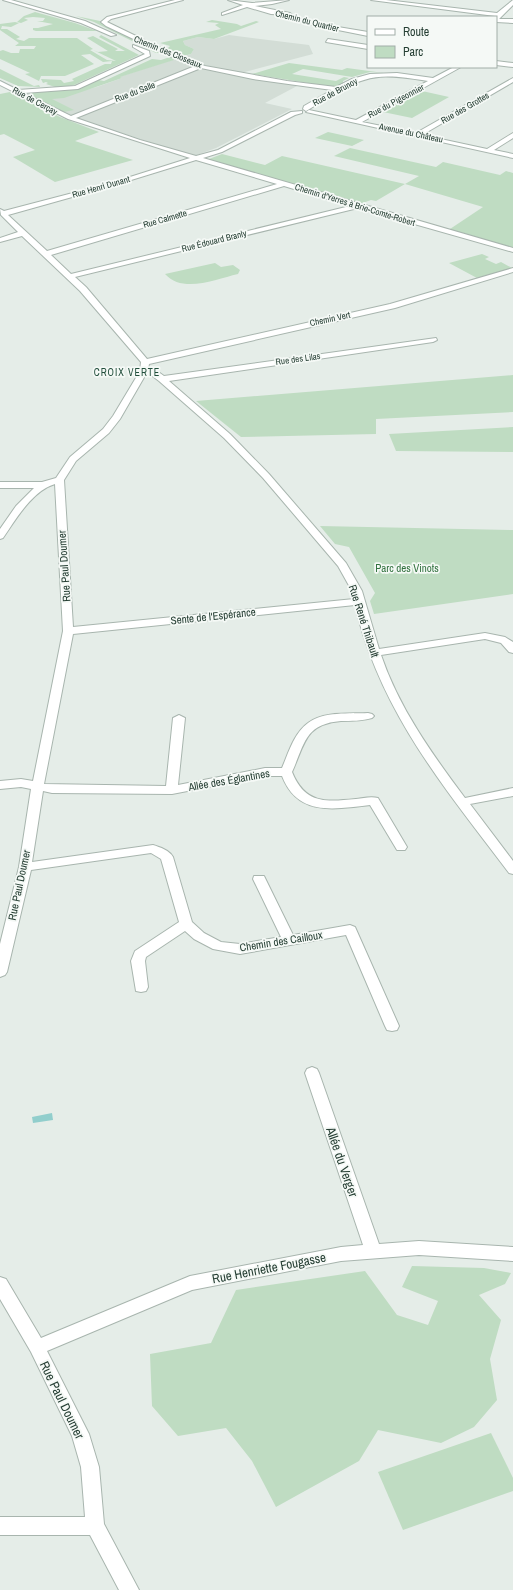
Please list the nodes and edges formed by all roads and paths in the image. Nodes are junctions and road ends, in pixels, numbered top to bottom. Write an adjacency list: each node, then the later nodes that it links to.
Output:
1 (5, 0): 14 (street)
2 (181, 0): 19 (street, Chemin des Closeaux)
3 (230, 0): 7 (street, Chemin du Quartier)
4 (287, 0): 7 (street)
5 (373, 0): 9 (street)
6 (513, 2): 10 (street)
7 (247, 5): 8 (street); 12 (street, Chemin du Quartier)
8 (224, 14)
9 (483, 16)
10 (497, 18): 11 (street)
11 (513, 22)
12 (347, 30): 13 (street, Chemin du Quartier); 16 (street)
13 (367, 34)
14 (121, 39)
15 (127, 42): 25 (street)
16 (367, 47)
17 (497, 63): 18 (street)
18 (513, 65)
19 (201, 66): 24 (street, Chemin des Closeaux); 27 (street, Rue du Salle)
20 (456, 68): 21 (street)
21 (434, 80): 24 (street, Rue de Brunoy); 28 (street, Rue du Pigeonnier)
22 (513, 80): 29 (street, Rue des Grottes)
23 (0, 83): 25 (street, Rue de Cerçay)
24 (338, 90): 26 (street, Rue de Brunoy)
25 (17, 92): 27 (street, Rue de Cerçay)
26 (305, 111): 28 (street, Avenue du Château); 33 (street, Rue de Brunoy)
27 (70, 118): 33 (street, Rue de Cerçay)
28 (357, 122): 29 (street, Avenue du Château)
29 (417, 135): 31 (street, Avenue du Château)
30 (513, 135): 31 (street)
31 (489, 150): 32 (street, Avenue du Château)
32 (513, 156)
33 (197, 159): 34 (street, Chemin d'Yerres à Brie-Comte-Robert); 36 (street, Rue Henri Dunant)
34 (285, 184): 35 (street, Chemin d'Yerres à Brie-Comte-Robert); 40 (street, Rue Calmette)
35 (359, 206): 39 (street, Chemin d'Yerres à Brie-Comte-Robert); 42 (street, Rue Édouard Branly)
36 (2, 212): 37 (street)
37 (23, 234): 38 (street); 40 (street)
38 (0, 240)
39 (513, 250)
40 (45, 254): 42 (street)
41 (513, 270): 44 (street, Chemin Vert)
42 (70, 276): 44 (street)
43 (433, 340): 45 (street, Rue des Lilas)
44 (145, 366): 45 (street, Rue René Thibault); 46 (street)
45 (162, 379): 50 (street, Rue René Thibault)
46 (59, 480): 48 (street); 51 (street, Rue Paul Doumer)
47 (0, 485): 48 (street)
48 (44, 485): 49 (street)
49 (0, 536)
50 (359, 602): 51 (street, Sente de l'Espérance); 53 (street, Rue René Thibault)
51 (68, 631): 58 (street, Rue Paul Doumer)
52 (513, 650): 53 (street)
53 (375, 653): 61 (street, Rue René Thibault)
54 (368, 716): 56 (street)
55 (179, 718): 59 (street)
56 (286, 772): 59 (street, Allée des Églantines); 62 (street)
57 (0, 785): 58 (street, Allée des Églantines)
58 (38, 786): 59 (street, Allée des Églantines); 63 (street, Rue Paul Doumer)
59 (172, 790)
60 (513, 792): 61 (street)
61 (462, 802): 64 (street, Rue René Thibault)
62 (401, 847)
63 (25, 867): 66 (street); 68 (street, Rue Paul Doumer)
64 (513, 870)
65 (259, 879): 67 (street)
66 (186, 924): 67 (street, Chemin des Cailloux); 69 (street)
67 (289, 940): 70 (street, Chemin des Cailloux)
68 (0, 972)
69 (141, 987)
70 (392, 1026)
71 (312, 1073): 72 (street, Allée du Verger)
72 (373, 1251): 73 (street, Rue Henriette Fougasse); 75 (street, Rue Henriette Fougasse)
73 (513, 1254)
74 (0, 1284): 75 (street, Rue Paul Doumer)
75 (37, 1347): 77 (street, Rue Paul Doumer)
76 (0, 1526): 77 (street)
77 (95, 1526): 78 (street, Rue Paul Doumer)
78 (129, 1590)

